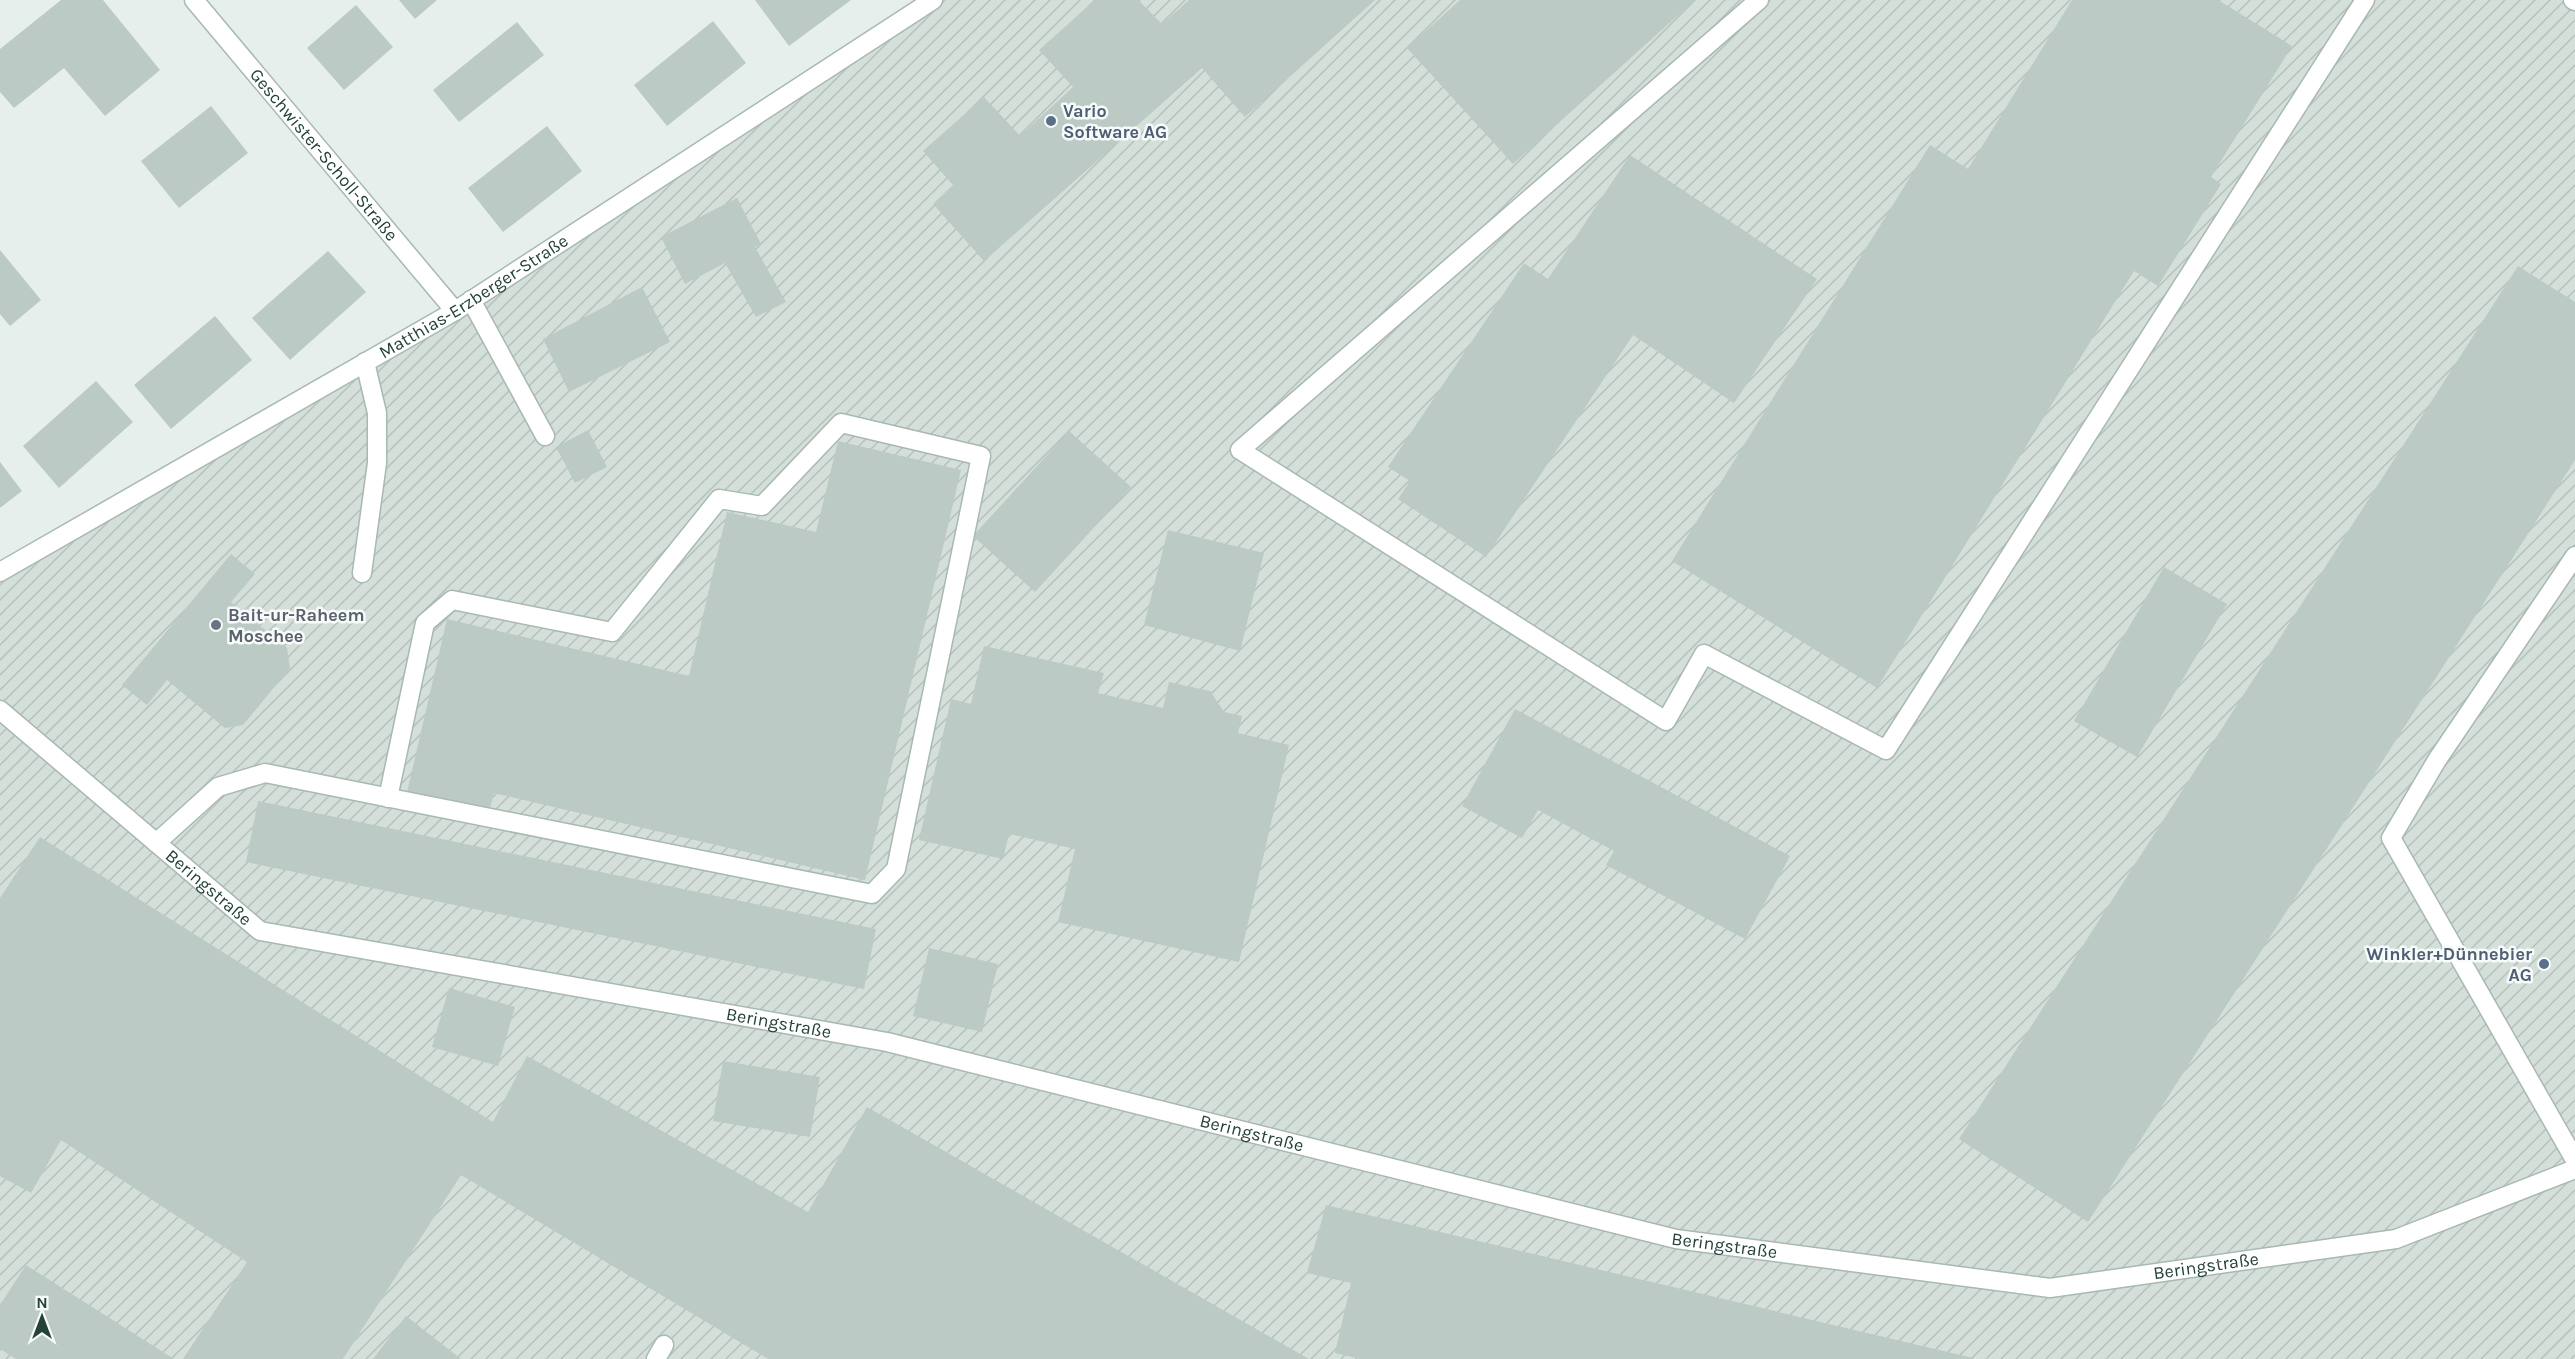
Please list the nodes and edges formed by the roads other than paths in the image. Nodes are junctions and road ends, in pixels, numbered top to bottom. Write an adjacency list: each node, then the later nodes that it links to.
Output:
1 (194, 0): 6 (street, Geschwister-Scholl-Straße)
2 (933, 0): 5 (street, Matthias-Erzberger-Straße)
3 (1759, 0): 4 (street)
4 (2365, 0)
5 (471, 300): 6 (street, Matthias-Erzberger-Straße); 8 (street)
6 (455, 311): 7 (street, Matthias-Erzberger-Straße)
7 (365, 362): 10 (street, Matthias-Erzberger-Straße); 11 (street)
8 (545, 436)
9 (2575, 556): 15 (street)
10 (0, 572)
11 (362, 573)
12 (0, 710): 14 (street, Beringstraße)
13 (388, 798): 13 (street); 14 (street)
14 (156, 843): 16 (street, Beringstraße)
15 (2575, 1160)
16 (2575, 1169)

